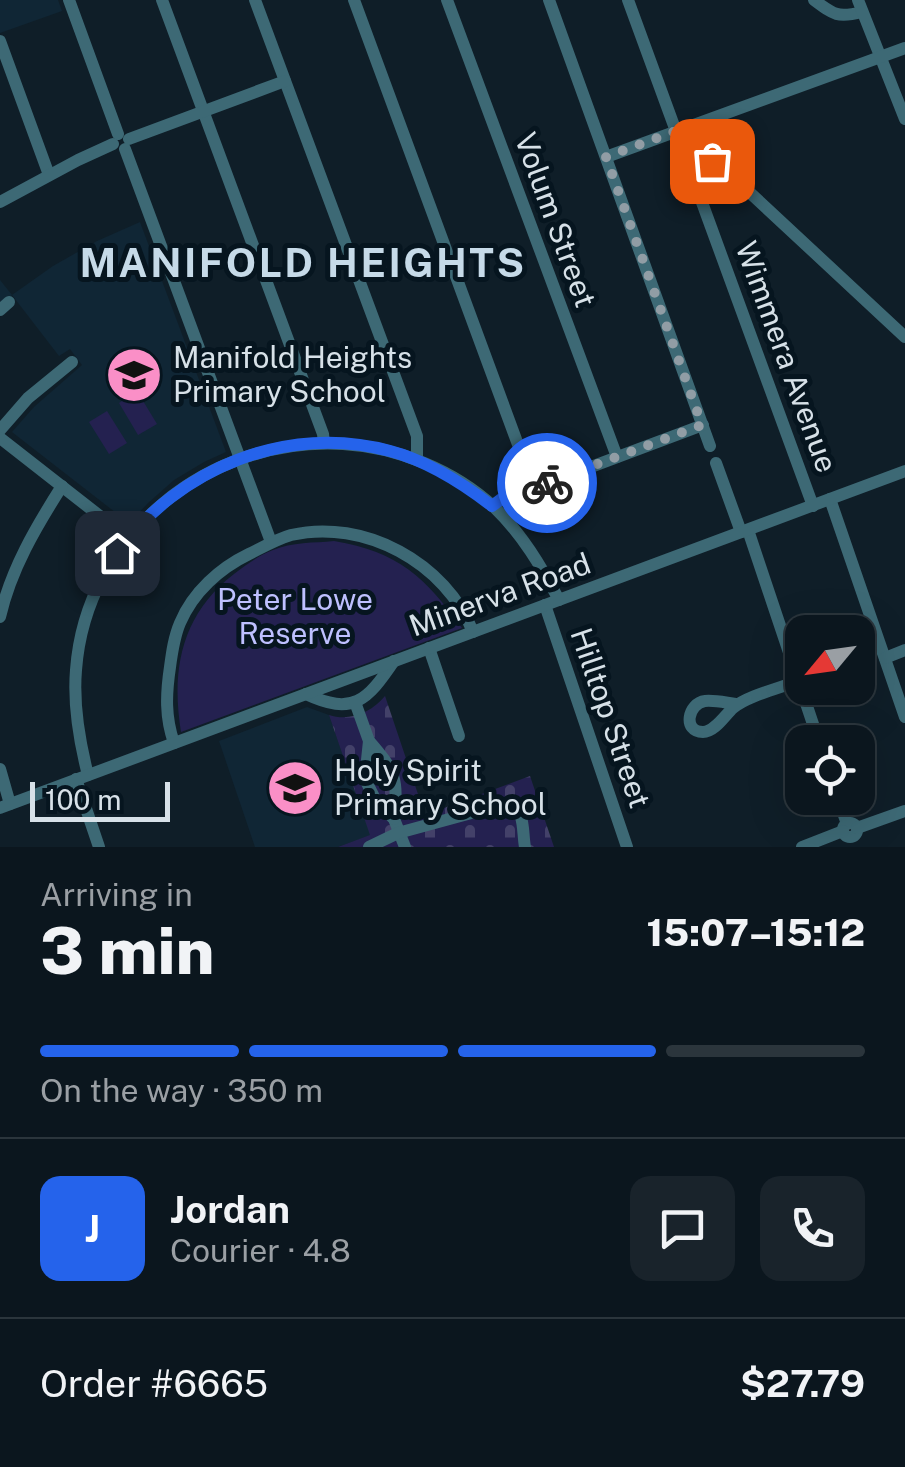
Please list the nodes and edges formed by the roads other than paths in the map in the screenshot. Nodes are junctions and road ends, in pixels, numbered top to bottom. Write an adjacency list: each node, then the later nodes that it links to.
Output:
1 (69, 0): 17 (street)
2 (162, 0): 14 (street)
3 (254, 0): 13 (street)
4 (354, 0): 35 (street)
5 (447, 0): 29 (street, Volum Street)
6 (549, 0): 18 (street)
7 (628, 0): 16 (street, Wimmera Avenue)
8 (814, 0): 9 (street)
9 (860, 6): 12 (street)
10 (0, 42): 20 (street)
11 (905, 48): 12 (street)
12 (880, 57): 15 (street); 16 (street)
13 (285, 81): 14 (street); 31 (street)
14 (204, 113): 17 (street); 27 (street)
15 (905, 119)
16 (676, 131): 18 (street); 19 (street, Wimmera Avenue)
17 (121, 142): 20 (street); 30 (street)
18 (610, 156): 24 (street)
19 (690, 168): 22 (street); 38 (street, Wimmera Avenue)
20 (49, 175): 21 (street)
21 (0, 202)
22 (905, 337)
23 (72, 362): 25 (street)
24 (702, 425): 28 (street); 29 (street)
25 (0, 430)
26 (0, 438): 34 (street)
27 (324, 443): 30 (street, Hilltop Street); 31 (street, Hilltop Street)
28 (710, 446)
29 (617, 456): 35 (street)
30 (240, 459): 40 (street, Hilltop Street); 41 (street)
31 (417, 460): 37 (street, Hilltop Street)
32 (716, 463): 39 (street)
33 (905, 472): 36 (street, Minerva Road)
34 (62, 486): 40 (street); 43 (street)
35 (534, 488): 37 (street)
36 (830, 499): 38 (street, Minerva Road); 48 (street)
37 (492, 506): 42 (street, Hilltop Street)
38 (813, 506): 39 (street, Minerva Road)
39 (744, 531): 42 (street, Minerva Road); 45 (street)
40 (128, 538): 59 (street, Hilltop Street)
41 (271, 542): 44 (street); 57 (street)
42 (552, 602): 44 (street, Minerva Road); 68 (street, Hilltop Street)
43 (0, 618)
44 (474, 632): 46 (street, Minerva Road)
45 (785, 646)
46 (428, 648): 49 (street, Minerva Road); 55 (street)
47 (905, 650): 48 (street)
48 (885, 658): 54 (street)
49 (394, 661): 51 (street, Minerva Road); 52 (street)
50 (785, 687): 53 (street)
51 (306, 694): 52 (street); 57 (street, Minerva Road)
52 (355, 702): 56 (street)
53 (736, 704)
54 (905, 717)
55 (459, 736)
56 (369, 741): 62 (street); 62 (street)
57 (174, 743): 59 (street, Minerva Road)
58 (0, 769): 60 (street)
59 (82, 777): 60 (street, Minerva Road); 64 (street, Hilltop Street)
60 (5, 806)
61 (905, 811): 63 (street)
62 (396, 826): 65 (street); 66 (street); 67 (street)
63 (851, 833): 69 (street)
64 (100, 847)
65 (369, 847)
66 (405, 847)
67 (525, 847)
68 (627, 847)
69 (802, 847)

